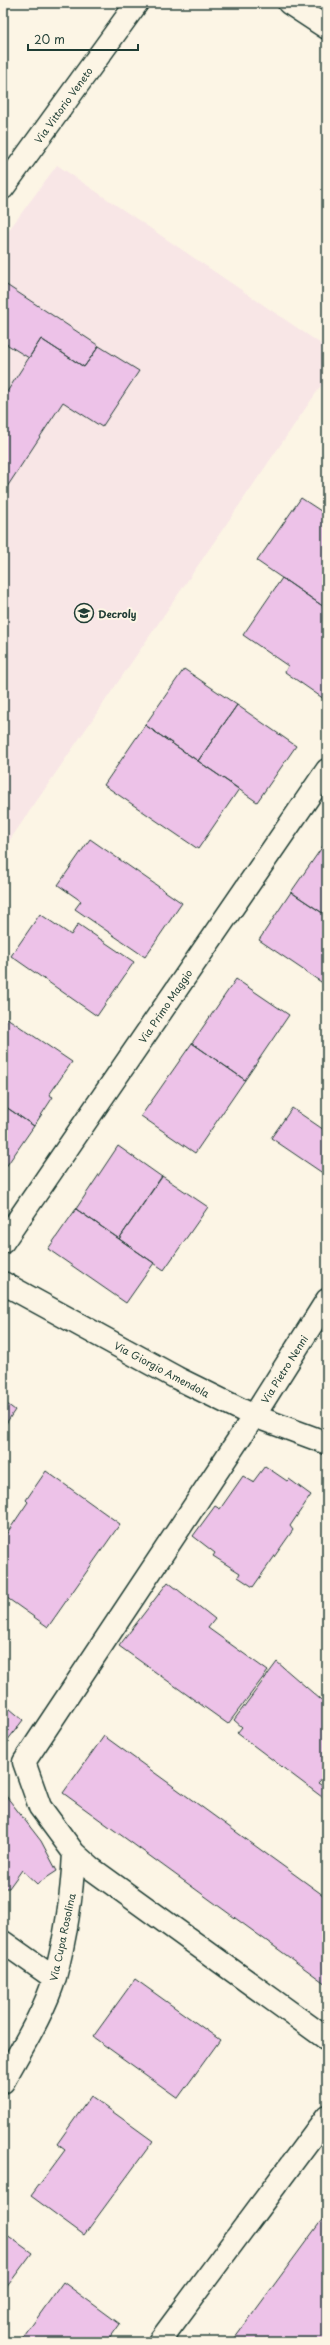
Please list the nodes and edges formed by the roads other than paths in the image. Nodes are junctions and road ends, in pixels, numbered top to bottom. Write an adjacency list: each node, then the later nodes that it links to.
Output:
1 (137, 3): 4 (street, Via Vittorio Veneto)
2 (289, 3): 3 (street)
3 (327, 28)
4 (3, 188)
5 (327, 770): 6 (street, Via Primo Maggio)
6 (3, 1242)
7 (3, 1283): 9 (street, Via Giorgio Amendola)
8 (327, 1300): 9 (street, Via Pietro Nenni)
9 (254, 1416): 10 (street, Via Giorgio Amendola); 11 (street, Via Pietro Nenni)
10 (327, 1443)
11 (74, 1853): 13 (street, Via Cupa Rosolina); 14 (street)
12 (3, 1942): 13 (street)
13 (54, 1978): 15 (street, Via Cupa Rosolina)
14 (327, 2039)
15 (3, 2082)
16 (327, 2116): 17 (street)
17 (159, 2342)

